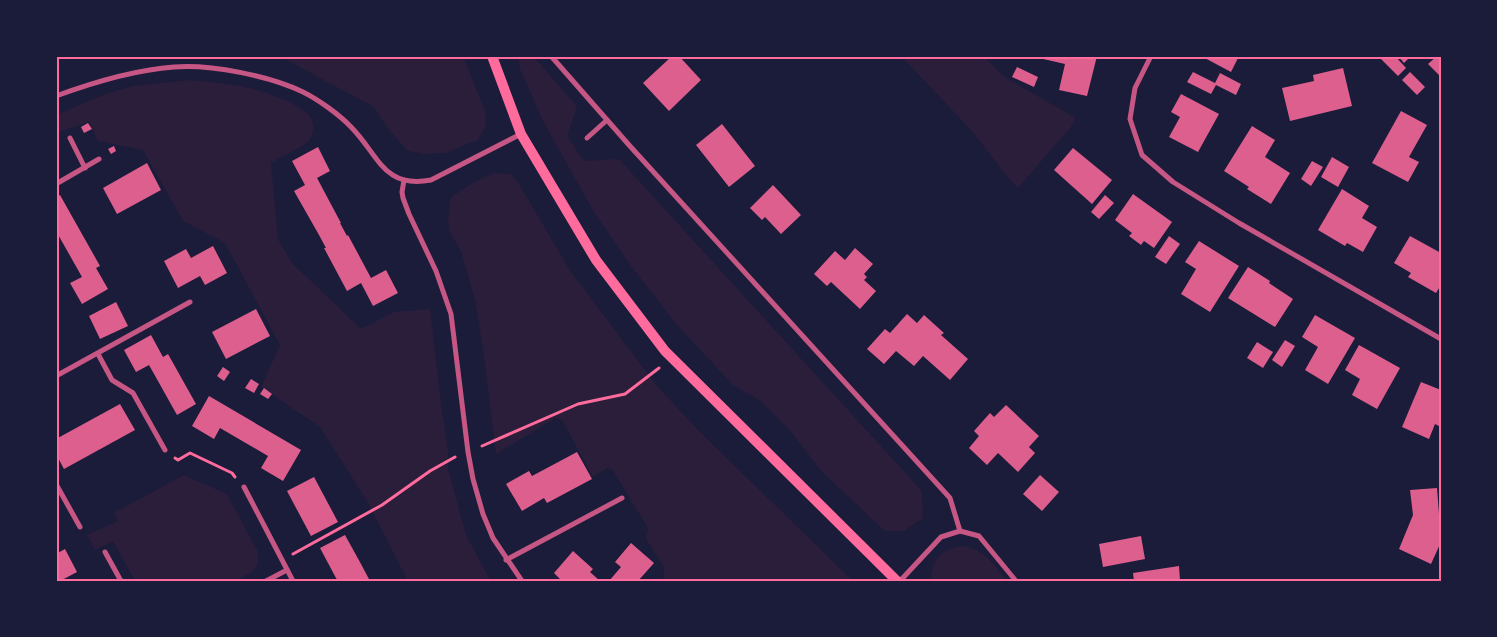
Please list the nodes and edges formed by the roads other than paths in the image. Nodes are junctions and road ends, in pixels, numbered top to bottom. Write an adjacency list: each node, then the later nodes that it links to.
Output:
1 (492, 56): 6 (main road)
2 (550, 56): 5 (street)
3 (1152, 56): 14 (street)
4 (56, 96): 11 (street)
5 (608, 120): 8 (street); 22 (street)
6 (522, 134): 11 (street); 30 (main road)
7 (70, 138): 10 (street)
8 (587, 138)
9 (99, 159): 10 (street)
10 (85, 168): 12 (street)
11 (404, 180): 24 (street)
12 (56, 184)
13 (190, 302): 15 (street)
14 (1441, 339)
15 (98, 354): 16 (street); 17 (street)
16 (56, 376)
17 (165, 450)
18 (56, 484): 21 (street)
19 (244, 487): 25 (street)
20 (622, 498): 24 (street)
21 (80, 527)
22 (960, 531): 30 (street); 31 (street)
23 (105, 552): 26 (street)
24 (506, 560): 29 (street)
25 (287, 570): 27 (street); 28 (street)
26 (121, 581)
27 (266, 581)
28 (292, 581)
29 (522, 581)
30 (899, 581)
31 (1016, 581)

